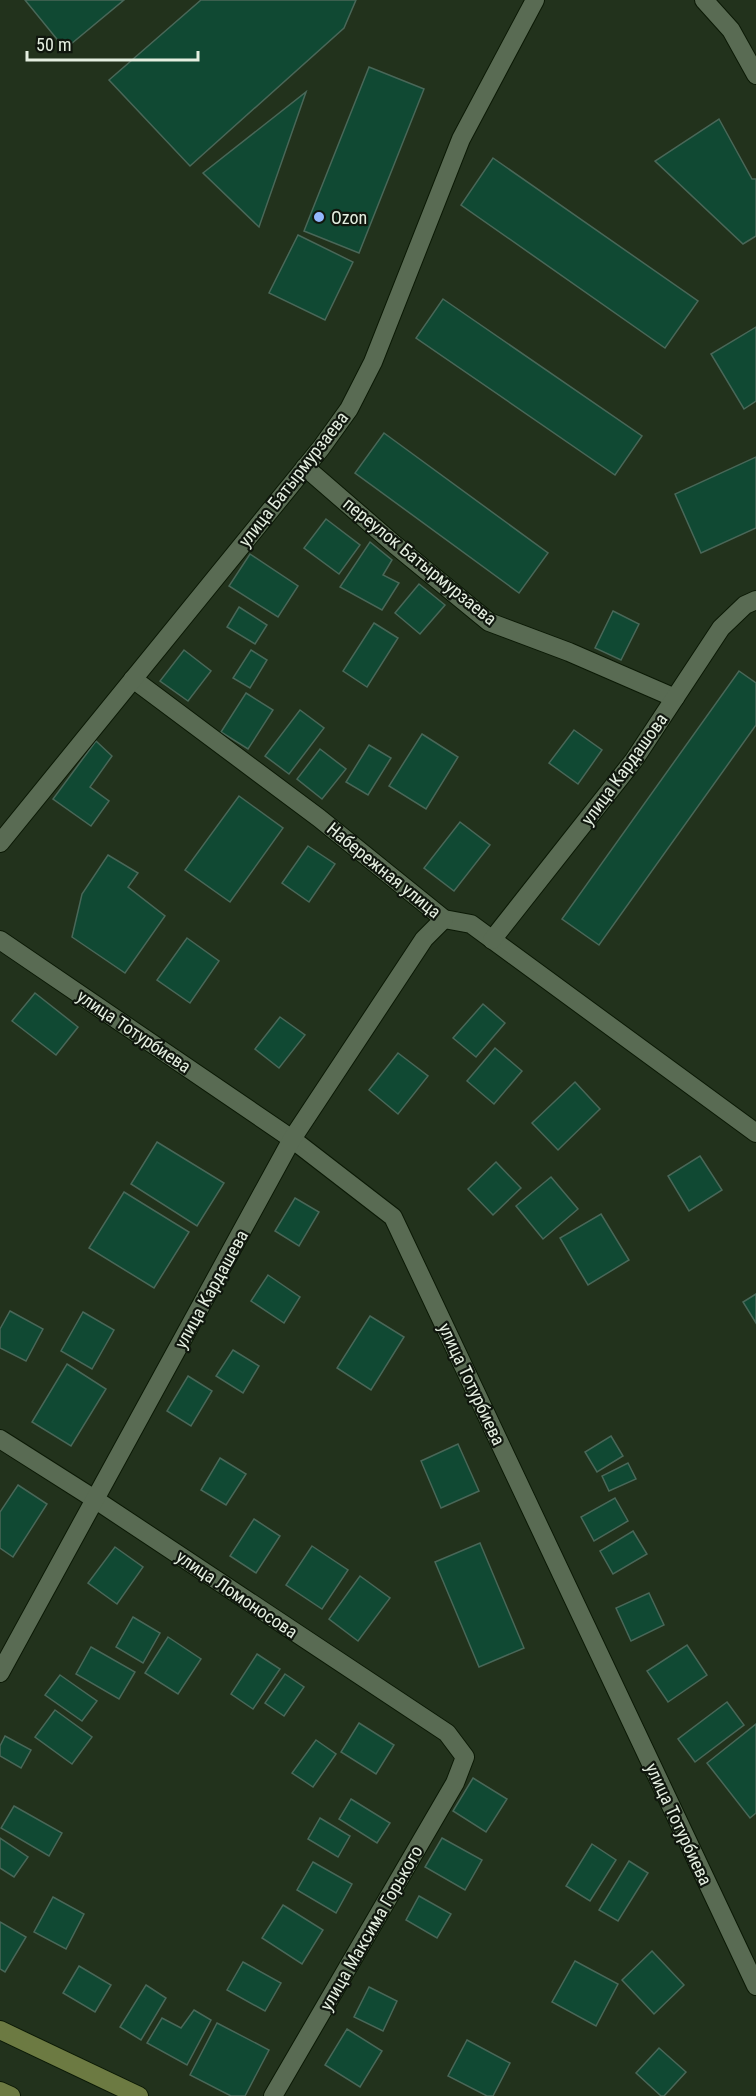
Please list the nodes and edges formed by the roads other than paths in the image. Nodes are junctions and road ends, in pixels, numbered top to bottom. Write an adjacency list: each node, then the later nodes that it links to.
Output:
1 (535, 0): 4 (street, улица Батырмурзаева)
2 (704, 0): 3 (street)
3 (756, 75)
4 (305, 467): 6 (street, улица Батырмурзаева); 7 (street, переулок Батырмурзаева)
5 (756, 600): 7 (street, улица Кардашова)
6 (133, 679): 8 (street, улица Батырмурзаева); 9 (street, Набережная улица)
7 (675, 698): 11 (street, улица Кардашова)
8 (0, 843)
9 (444, 920): 11 (street, Набережная улица); 13 (street, улица Кардашева)
10 (0, 940): 13 (street, улица Тотурбиева)
11 (492, 940): 12 (street, Набережная улица)
12 (756, 1133)
13 (292, 1138): 15 (street, улица Кардашева); 18 (street, улица Тотурбиева)
14 (0, 1439): 15 (street, улица Ломоносова)
15 (96, 1500): 16 (street, улица Кардашева); 17 (street, улица Ломоносова)
16 (0, 1673)
17 (465, 1757): 23 (street, улица Максима Горького)
18 (756, 1986)
19 (0, 2030): 22 (main road)
20 (0, 2091): 21 (main road)
21 (11, 2096)
22 (139, 2096)
23 (273, 2096)

